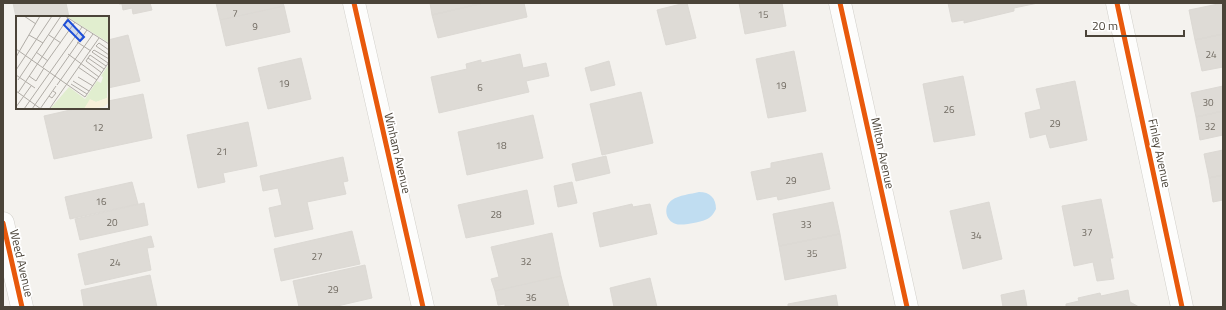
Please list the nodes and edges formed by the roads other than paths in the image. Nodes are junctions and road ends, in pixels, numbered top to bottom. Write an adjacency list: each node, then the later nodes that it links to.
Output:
1 (354, 3): 6 (street, Winham Avenue)
2 (840, 3): 7 (street, Milton Avenue)
3 (1117, 3): 8 (street, Finley Avenue)
4 (3, 223): 5 (street, Weed Avenue)
5 (22, 307)
6 (423, 307)
7 (907, 307)
8 (1182, 307)

